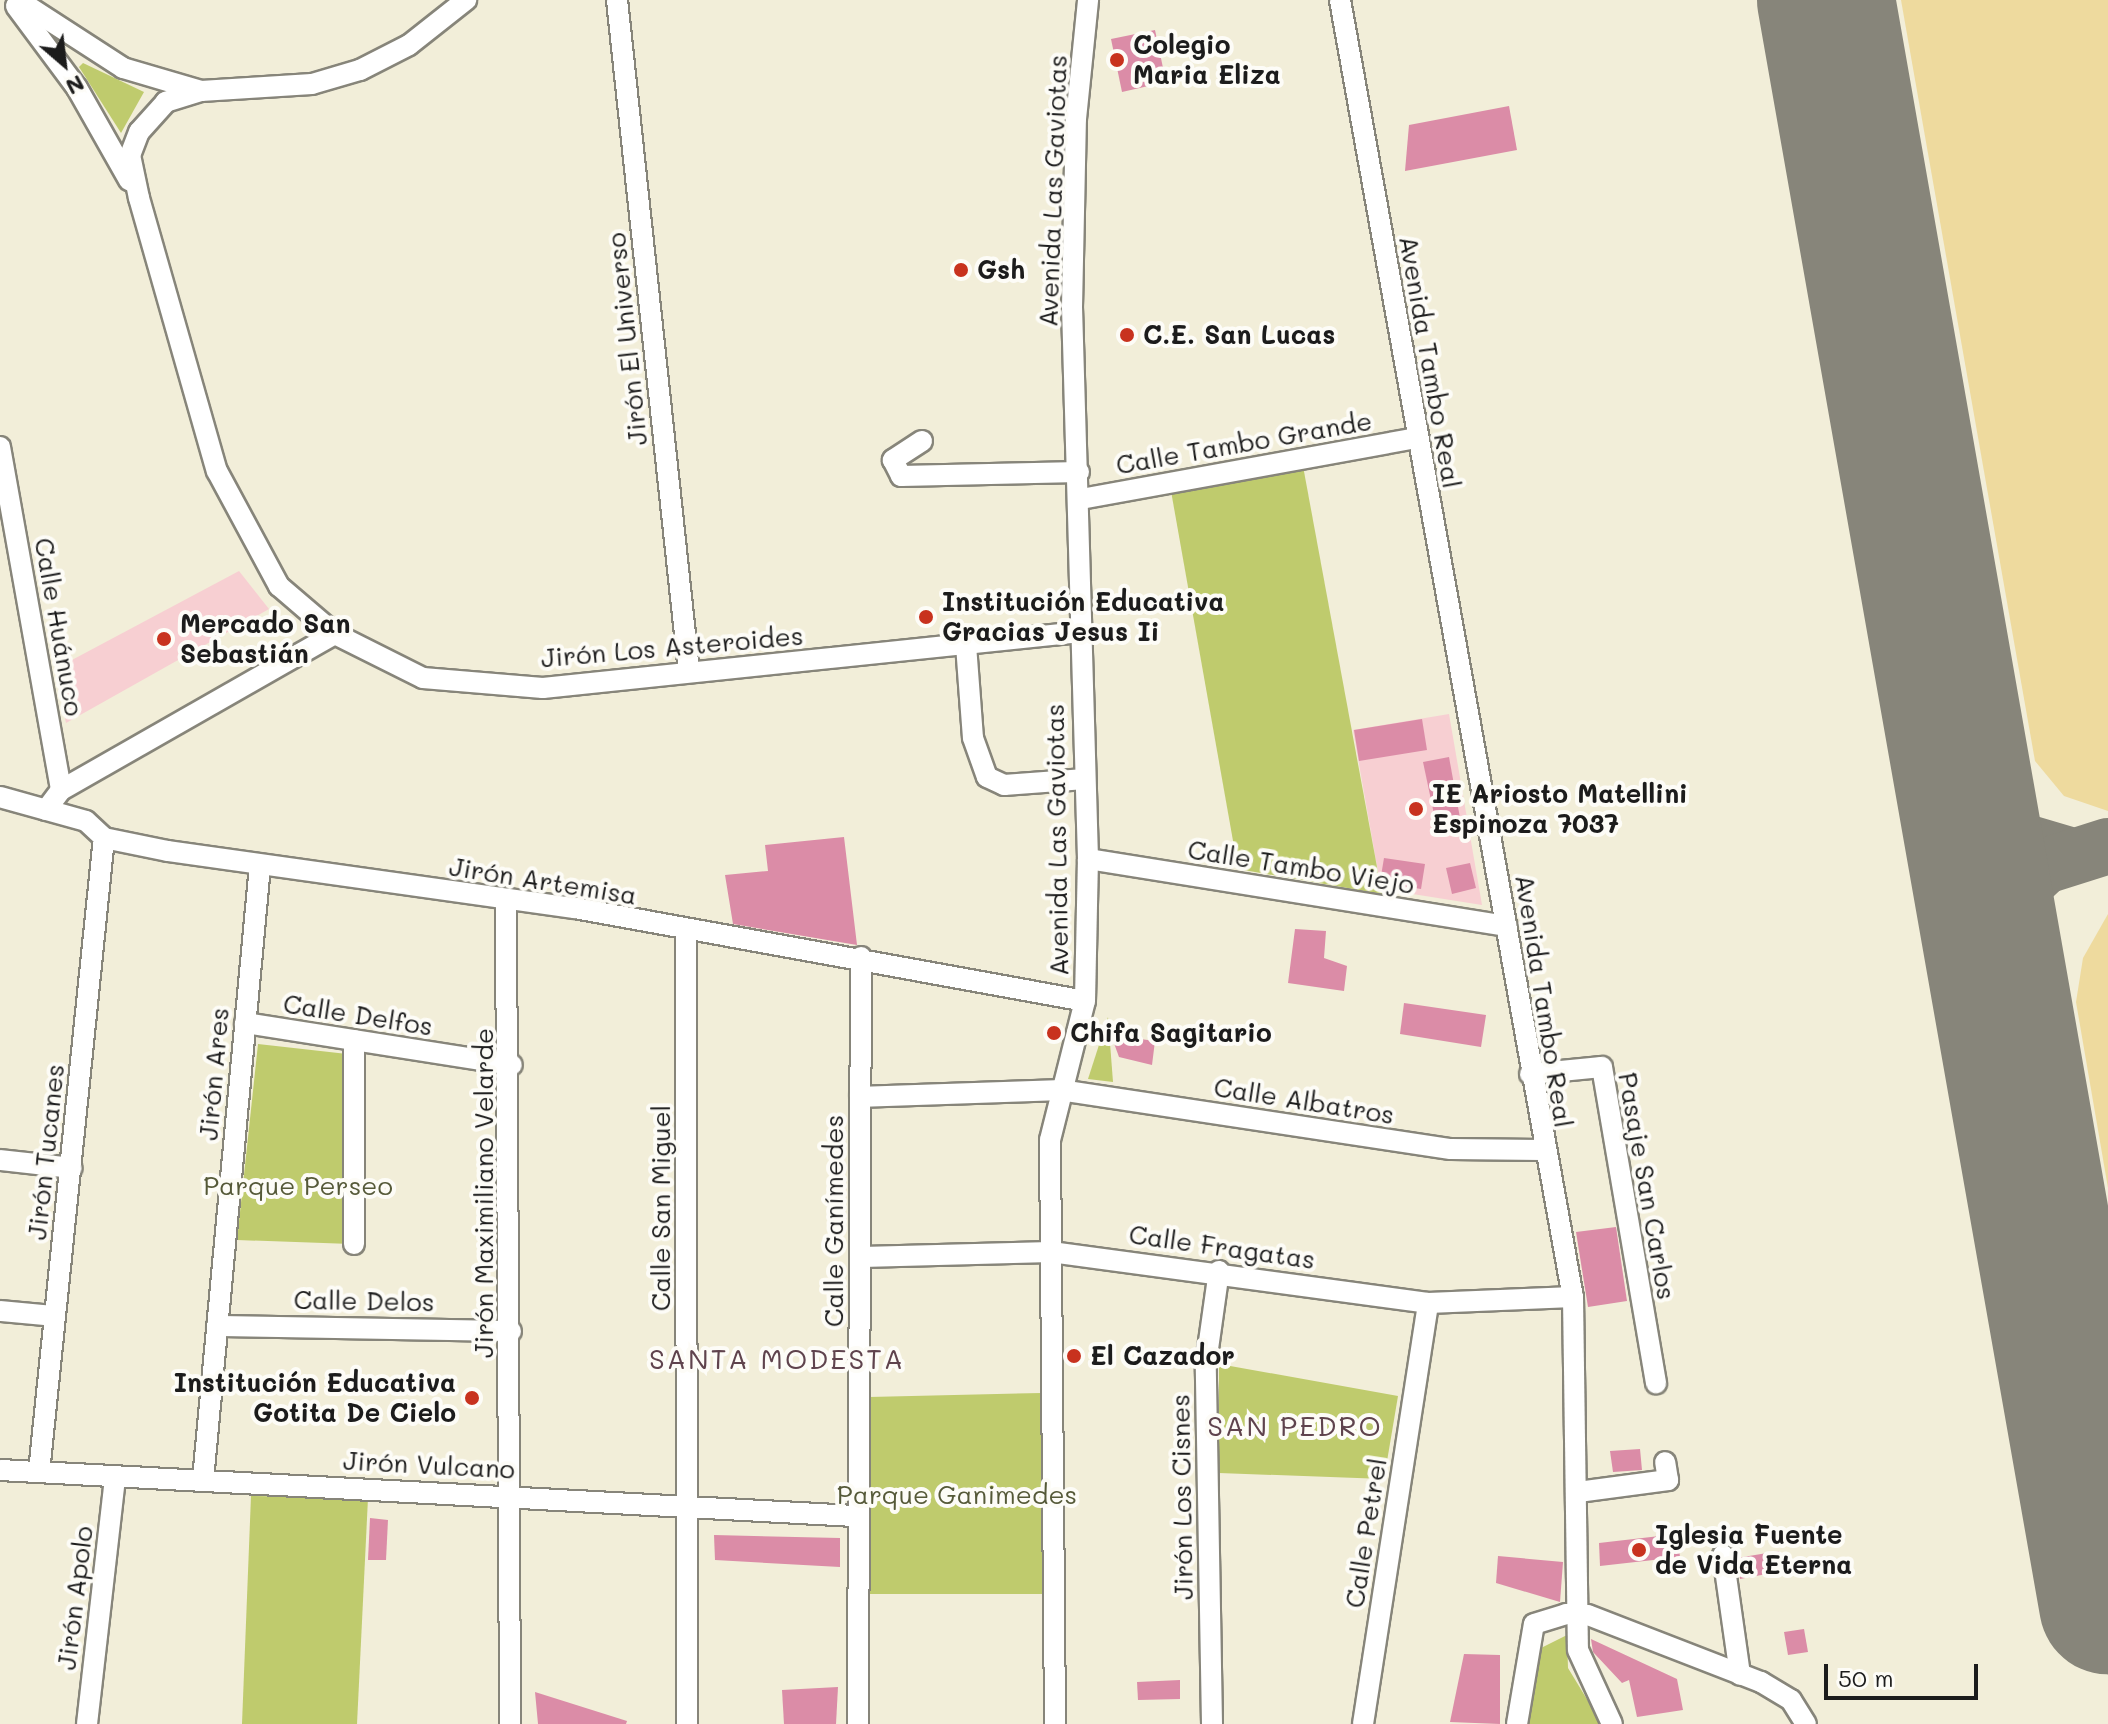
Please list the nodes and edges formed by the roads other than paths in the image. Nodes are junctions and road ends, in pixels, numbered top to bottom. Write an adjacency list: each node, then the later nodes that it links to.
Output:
1 (15, 0): 6 (street); 7 (street)
2 (466, 0): 6 (street)
3 (617, 0): 16 (street, Jirón El Universo)
4 (1088, 0): 11 (street, Avenida Las Gaviotas)
5 (1340, 0): 8 (street, Avenida Tambo Real)
6 (201, 91): 7 (street)
7 (139, 198): 14 (street, Jirón Los Asteroides)
8 (1417, 438): 12 (street, Calle Tambo Grande); 25 (street, Avenida Tambo Real)
9 (922, 441): 11 (street)
10 (0, 447): 18 (street, Calle Huánuco)
11 (1079, 472): 12 (street, Avenida Las Gaviotas)
12 (1081, 499): 13 (street, Avenida Las Gaviotas)
13 (1080, 632): 15 (street, Jirón Los Asteroides); 17 (street, Avenida Las Gaviotas)
14 (335, 634): 16 (street, Jirón Los Asteroides); 18 (street)
15 (966, 645): 16 (street, Jirón Los Asteroides); 17 (street)
16 (689, 672)
17 (1085, 779): 22 (street, Avenida Las Gaviotas)
18 (61, 790): 20 (street)
19 (0, 797): 20 (street, Jirón Artemisa)
20 (46, 810): 21 (street, Jirón Artemisa)
21 (104, 838): 23 (street, Jirón Artemisa); 37 (street, Jirón Tucanes)
22 (1088, 859): 25 (street, Calle Tambo Viejo); 28 (street, Avenida Las Gaviotas)
23 (260, 865): 24 (street, Jirón Artemisa); 29 (street, Jirón Ares)
24 (506, 902): 26 (street, Jirón Artemisa); 31 (street, Jirón Maximiliano Velarde)
25 (1507, 926): 32 (street, Avenida Tambo Real)
26 (686, 932): 27 (street, Jirón Artemisa); 56 (street, Calle San Miguel)
27 (861, 957): 28 (street, Jirón Artemisa); 34 (street, Calle Ganímedes)
28 (1085, 1001): 33 (street, Avenida Las Gaviotas)
29 (245, 1023): 30 (street, Calle Delfos); 46 (street, Jirón Ares)
30 (354, 1040): 31 (street, Calle Delfos); 38 (street)
31 (512, 1065): 47 (street, Jirón Maximiliano Velarde)
32 (1530, 1074): 35 (street, Avenida Tambo Real); 48 (street, Pasaje San Carlos)
33 (1060, 1090): 34 (street, Calle Albatros); 35 (street, Calle Albatros); 39 (street, Avenida Las Gaviotas)
34 (860, 1097): 40 (street, Calle Ganímedes)
35 (1541, 1150): 42 (street, Avenida Tambo Real)
36 (0, 1160): 37 (street)
37 (72, 1168): 45 (street, Jirón Tucanes)
38 (354, 1244)
39 (1051, 1252): 40 (street, Calle Fragatas); 41 (street, Calle Fragatas); 66 (street, Avenida Las Gaviotas)
40 (862, 1257): 57 (street, Calle Ganímedes)
41 (1219, 1271): 43 (street, Calle Fragatas); 67 (street, Jirón Los Cisnes)
42 (1573, 1297): 43 (street, Calle Fragatas); 54 (street, Avenida Tambo Real)
43 (1428, 1303): 68 (street, Calle Petrel)
44 (0, 1311): 45 (street)
45 (54, 1316): 51 (street, Jirón Tucanes)
46 (217, 1326): 47 (street, Calle Delos); 53 (street, Jirón Ares)
47 (511, 1331): 55 (street, Jirón Maximiliano Velarde)
48 (1656, 1383)
49 (1665, 1462): 54 (street)
50 (0, 1470): 51 (street, Jirón Vulcano)
51 (39, 1472): 52 (street, Jirón Vulcano)
52 (115, 1478): 53 (street, Jirón Vulcano); 62 (street, Jirón Apolo)
53 (203, 1480): 55 (street, Jirón Vulcano)
54 (1578, 1492): 59 (street, Avenida Tambo Real)
55 (510, 1495): 56 (street, Jirón Vulcano); 63 (street, Jirón Maximiliano Velarde)
56 (689, 1509): 57 (street, Jirón Vulcano); 64 (street, Calle San Miguel)
57 (854, 1516): 65 (street, Calle Ganímedes)
58 (1723, 1555): 60 (street)
59 (1576, 1614): 60 (street); 69 (street); 70 (street, Avenida Tambo Real)
60 (1740, 1675): 61 (street)
61 (1802, 1715)
62 (87, 1724)
63 (510, 1724)
64 (687, 1724)
65 (858, 1724)
66 (1055, 1724)
67 (1212, 1724)
68 (1363, 1724)
69 (1517, 1724)
70 (1612, 1724)

